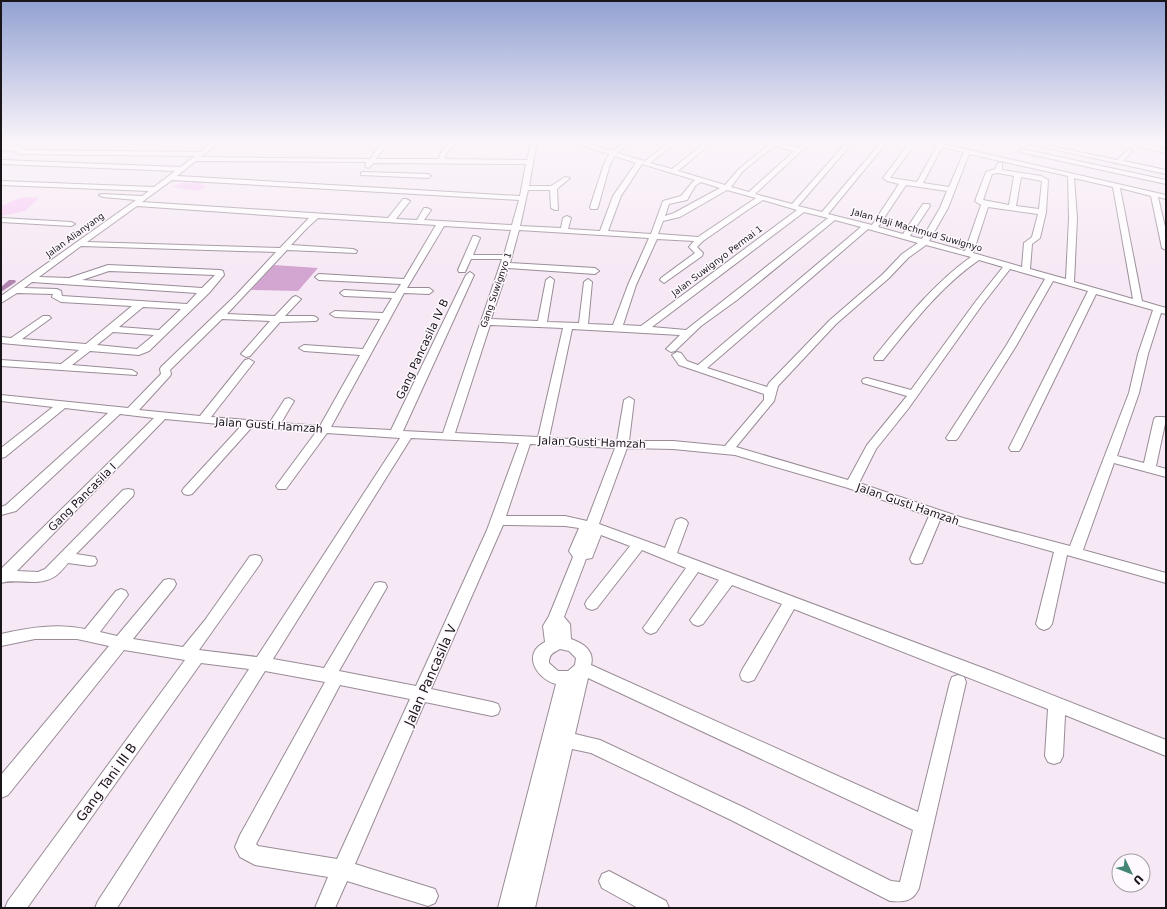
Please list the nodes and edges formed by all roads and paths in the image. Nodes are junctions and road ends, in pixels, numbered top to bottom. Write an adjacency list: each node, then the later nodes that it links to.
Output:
1 (12, 183): 30 (street)
2 (164, 183): 30 (street, Jalan Alianyang)
3 (269, 183): 27 (street)
4 (356, 183): 27 (street)
5 (527, 183): 28 (street, Gang Suwignyo 1)
6 (560, 183): 29 (street)
7 (601, 183): 45 (street)
8 (624, 183): 64 (street)
9 (695, 183): 56 (street)
10 (715, 183): 26 (street, Jalan Haji Machmud Suwignyo)
11 (730, 183): 26 (street)
12 (762, 183): 34 (street)
13 (814, 183): 43 (street)
14 (850, 183): 51 (street)
15 (903, 183): 61 (street)
16 (915, 183): 24 (street)
17 (955, 183): 31 (street)
18 (985, 183): 42 (street)
19 (1016, 183): 46 (street)
20 (1045, 183): 50 (street)
21 (1072, 183): 90 (street)
22 (1106, 183): 25 (street)
23 (1134, 183): 32 (street)
24 (919, 184): 31 (street)
25 (1116, 186): 32 (street); 100 (street)
26 (727, 187): 34 (street, Jalan Haji Machmud Suwignyo); 56 (street)
27 (352, 188): 38 (street)
28 (526, 188): 29 (street); 38 (street, Gang Suwignyo 1)
29 (553, 188): 47 (street)
30 (156, 189): 37 (street, Jalan Alianyang)
31 (952, 190): 69 (street)
32 (1135, 190): 35 (street)
33 (63, 192): 37 (street)
34 (751, 194): 39 (street, Jalan Haji Machmud Suwignyo)
35 (1154, 194): 36 (street); 71 (street)
36 (1166, 197)
37 (144, 198): 41 (street, Jalan Alianyang)
38 (523, 198): 62 (street, Gang Suwignyo 1)
39 (762, 198): 43 (street, Jalan Haji Machmud Suwignyo); 68 (street)
40 (406, 201): 57 (street)
41 (135, 204): 52 (street); 70 (street, Jalan Alianyang)
42 (984, 204): 46 (street); 75 (street)
43 (794, 206): 48 (street, Jalan Haji Machmud Suwignyo)
44 (926, 206): 66 (street)
45 (594, 207)
46 (1012, 207): 50 (street)
47 (555, 208)
48 (803, 209): 51 (street, Jalan Haji Machmud Suwignyo); 115 (street, Jalan Suwignyo Permai 1)
49 (427, 210): 58 (street)
50 (1042, 212): 82 (street)
51 (824, 214): 53 (street, Jalan Haji Machmud Suwignyo)
52 (316, 216): 57 (street); 73 (street)
53 (834, 217): 61 (street, Jalan Haji Machmud Suwignyo); 117 (street)
54 (567, 218): 63 (street)
55 (1, 220): 59 (street)
56 (660, 220): 65 (street)
57 (390, 221): 58 (street)
58 (419, 222): 60 (street)
59 (71, 224)
60 (441, 224): 62 (street); 91 (street)
61 (871, 227): 66 (street, Jalan Haji Machmud Suwignyo); 126 (street)
62 (516, 228): 63 (street); 79 (street, Gang Suwignyo 1)
63 (564, 231): 64 (street)
64 (603, 233): 65 (street)
65 (653, 236): 68 (street); 113 (street)
66 (905, 237): 69 (street, Jalan Haji Machmud Suwignyo)
67 (476, 238): 77 (street, Gang Pancasila IV B)
68 (700, 239): 87 (street)
69 (925, 242): 75 (street, Jalan Haji Machmud Suwignyo); 129 (street)
70 (79, 244): 72 (street); 85 (street, Jalan Alianyang)
71 (1166, 248)
72 (235, 249): 73 (street); 76 (street)
73 (284, 249): 74 (street); 104 (street)
74 (353, 251)
75 (968, 254): 78 (street, Jalan Haji Machmud Suwignyo)
76 (228, 257)
77 (468, 257): 79 (street); 143 (street, Gang Pancasila IV B)
78 (977, 257): 80 (street, Jalan Haji Machmud Suwignyo); 123 (street)
79 (505, 261): 81 (street); 109 (street, Gang Suwignyo 1)
80 (1008, 266): 82 (street, Jalan Haji Machmud Suwignyo); 130 (street)
81 (595, 271)
82 (1026, 271): 84 (street, Jalan Haji Machmud Suwignyo)
83 (319, 277): 91 (street)
84 (1050, 278): 90 (street, Jalan Haji Machmud Suwignyo); 145 (street)
85 (30, 279): 88 (street); 92 (street, Jalan Alianyang)
86 (550, 280): 110 (street)
87 (664, 280)
88 (70, 282): 93 (street); 93 (street)
89 (588, 282): 112 (street)
90 (1070, 284): 95 (street, Jalan Haji Machmud Suwignyo)
91 (403, 289): 94 (street); 96 (street); 105 (street)
92 (16, 290): 98 (street, Jalan Alianyang); 99 (street)
93 (206, 291): 101 (street)
94 (429, 291)
95 (1093, 291): 100 (street, Jalan Haji Machmud Suwignyo); 149 (street)
96 (344, 293)
97 (296, 299): 107 (street)
98 (1, 300)
99 (142, 303): 101 (street); 114 (street)
100 (1138, 303): 102 (street, Jalan Haji Machmud Suwignyo)
101 (189, 307): 116 (street)
102 (1162, 310): 152 (street)
103 (335, 314): 105 (street)
104 (220, 316): 107 (street); 136 (street)
105 (386, 316): 122 (street)
106 (46, 318): 119 (street)
107 (277, 319): 108 (street); 139 (street)
108 (313, 320)
109 (485, 322): 110 (street); 144 (street, Gang Suwignyo 1)
110 (542, 324): 111 (street)
111 (568, 326): 112 (street); 147 (street)
112 (583, 326): 113 (street)
113 (617, 328): 115 (street)
114 (112, 329): 116 (street); 120 (street)
115 (643, 329): 117 (street)
116 (162, 333): 120 (street)
117 (688, 333): 126 (street)
118 (1, 340): 119 (street)
119 (13, 341): 120 (street)
120 (89, 348): 125 (street)
121 (304, 348): 122 (street)
122 (366, 352): 142 (street)
123 (879, 358)
124 (1, 363): 125 (street)
125 (63, 368): 127 (street)
126 (700, 369): 129 (street)
127 (132, 373)
128 (867, 381): 130 (street)
129 (770, 392): 150 (street)
130 (912, 394): 155 (street)
131 (1, 398): 134 (street, Jalan Gusti Hamzah)
132 (629, 400): 148 (street)
133 (289, 401): 141 (street)
134 (64, 404): 135 (street, Jalan Gusti Hamzah); 151 (street)
135 (117, 411): 136 (street, Jalan Gusti Hamzah); 159 (street)
136 (132, 412): 137 (street, Jalan Gusti Hamzah)
137 (162, 416): 139 (street, Jalan Gusti Hamzah); 172 (street, Gang Pancasila I)
138 (1160, 419): 153 (street)
139 (203, 420): 140 (street, Jalan Gusti Hamzah)
140 (248, 424): 141 (street, Jalan Gusti Hamzah); 157 (street)
141 (274, 425): 142 (street, Jalan Gusti Hamzah)
142 (324, 429): 143 (street, Jalan Gusti Hamzah); 156 (street)
143 (402, 434): 144 (street, Jalan Gusti Hamzah); 188 (street, Gang Pancasila IV B)
144 (448, 436): 146 (street, Jalan Gusti Hamzah)
145 (952, 438)
146 (526, 439): 147 (street, Jalan Gusti Hamzah); 161 (street, Jalan Pancasila V)
147 (543, 440): 148 (street, Jalan Gusti Hamzah)
148 (623, 443): 150 (street, Jalan Gusti Hamzah); 163 (street)
149 (1015, 448)
150 (728, 450): 155 (street, Jalan Gusti Hamzah)
151 (1, 454)
152 (1111, 458): 153 (street); 165 (street)
153 (1149, 468): 154 (street)
154 (1166, 473)
155 (852, 485): 160 (street, Jalan Gusti Hamzah)
156 (282, 486)
157 (188, 491)
158 (128, 493): 167 (street)
159 (1, 512)
160 (936, 514): 165 (street, Jalan Gusti Hamzah); 168 (street)
161 (498, 520): 163 (street); 194 (street, Jalan Pancasila V)
162 (681, 523): 166 (street)
163 (592, 527): 164 (street); 186 (street)
164 (639, 544): 166 (street); 179 (street)
165 (1068, 551): 174 (street, Jalan Gusti Hamzah); 181 (street)
166 (669, 556): 171 (street)
167 (65, 558): 170 (street); 172 (street)
168 (917, 559)
169 (255, 560): 187 (street, Gang Tani III B)
170 (90, 561)
171 (695, 566): 173 (street); 182 (street)
172 (2, 577)
173 (729, 578): 178 (street); 180 (street)
174 (1166, 578)
175 (169, 584): 185 (street)
176 (380, 587): 191 (street)
177 (121, 595): 183 (street)
178 (790, 602): 190 (street); 195 (street)
179 (592, 604)
180 (698, 620)
181 (1044, 624)
182 (651, 628)
183 (88, 636): 184 (street); 185 (street)
184 (1, 640)
185 (121, 643): 187 (street); 200 (street)
186 (559, 644): 189 (street); 192 (street)
187 (192, 655): 188 (street); 206 (street, Gang Tani III B)
188 (262, 664): 191 (street); 207 (street, Gang Pancasila IV B)
189 (582, 668): 192 (street); 197 (street); 202 (street)
190 (748, 675)
191 (332, 676): 194 (street); 203 (street)
192 (566, 678): 201 (street)
193 (958, 682): 202 (street)
194 (421, 695): 196 (street); 203 (street, Jalan Pancasila V)
195 (1057, 704): 198 (street); 199 (street)
196 (492, 709)
197 (564, 740): 201 (street); 202 (street)
198 (1166, 748)
199 (1054, 756)
200 (1, 789)
201 (542, 804): 209 (street); 210 (street)
202 (924, 825)
203 (343, 870): 205 (street); 208 (street, Jalan Pancasila V)
204 (609, 881): 211 (street)
205 (428, 896)
206 (15, 908)
207 (105, 908)
208 (326, 908)
209 (508, 908)
210 (525, 908)
211 (659, 908)

